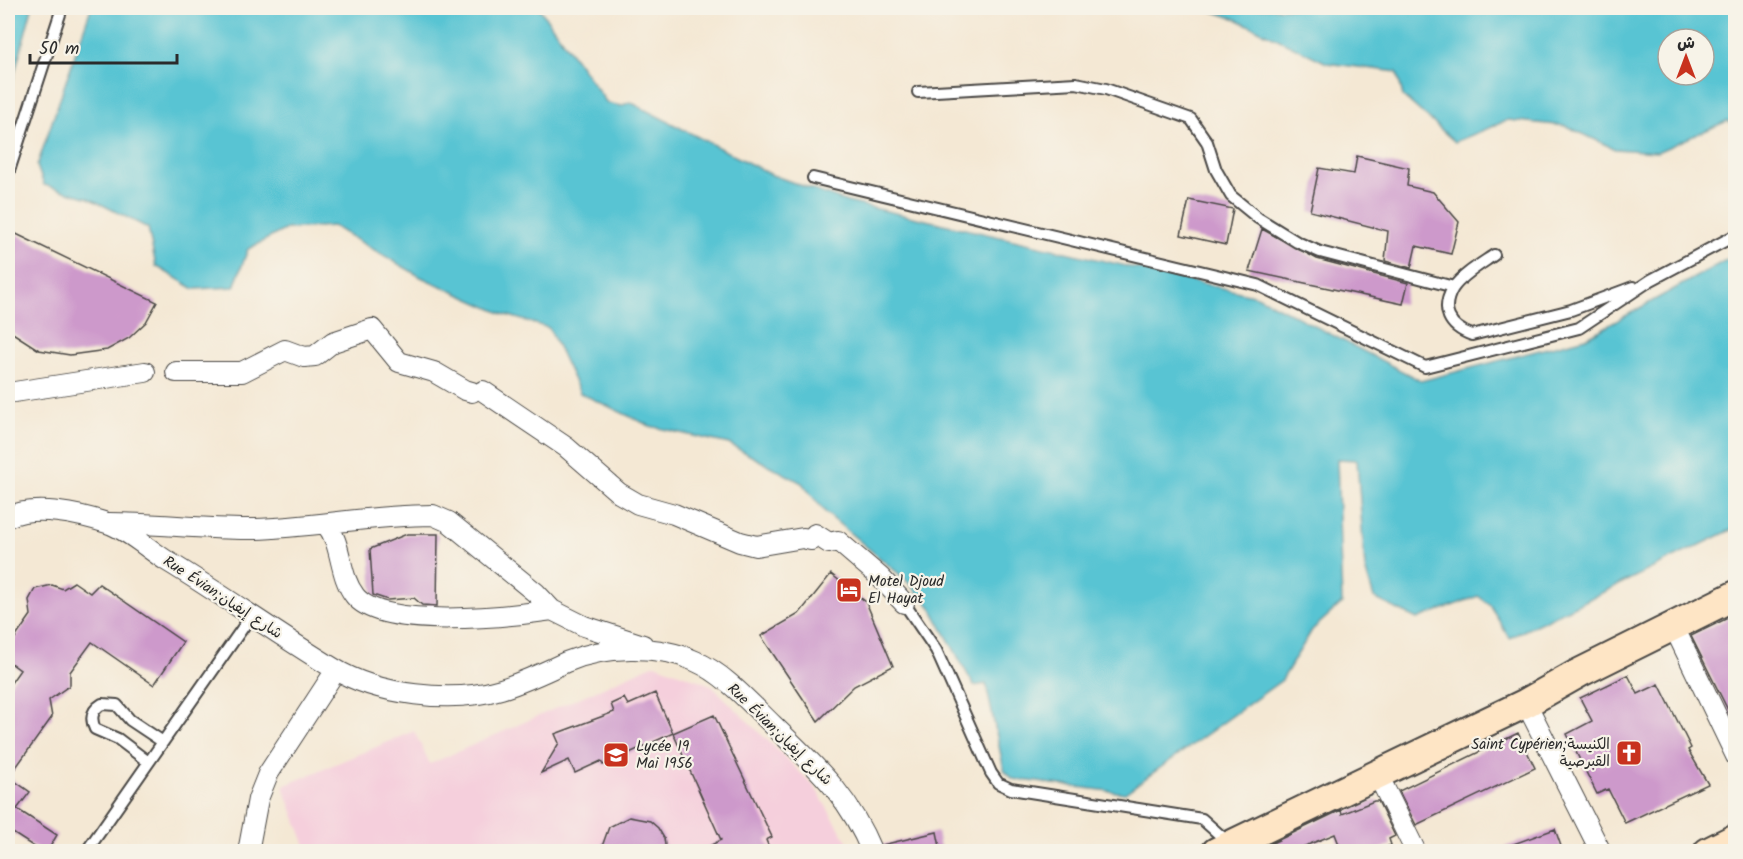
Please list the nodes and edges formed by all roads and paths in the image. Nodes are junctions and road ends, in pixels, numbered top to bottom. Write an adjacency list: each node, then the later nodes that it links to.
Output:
1 (62, 8): 3 (lane)
2 (918, 92): 8 (lane)
3 (8, 174)
4 (813, 178): 7 (lane)
5 (1736, 235): 7 (lane)
6 (1494, 255): 8 (lane)
7 (1652, 280): 8 (lane)
8 (1454, 287)
9 (145, 372): 11 (street)
10 (177, 372): 16 (street)
11 (8, 393)
12 (8, 517): 13 (street, Rue Évian;شارع إيفيان)
13 (109, 523): 14 (street, Rue Évian;شارع إيفيان); 18 (street, Rue Évian;شارع إيفيان)
14 (326, 524): 17 (street, Rue Évian;شارع إيفيان); 17 (street)
15 (1736, 596): 19 (street)
16 (904, 603): 28 (lane)
17 (552, 610): 20 (street, Rue Évian;شارع إيفيان)
18 (251, 616): 21 (street, Rue Évian;شارع إيفيان); 23 (lane)
19 (1673, 626): 22 (street); 24 (street)
20 (658, 650): 21 (street, Rue Évian;شارع إيفيان); 31 (street, Rue Évian;شارع إيفيان)
21 (336, 670): 30 (street)
22 (1526, 703): 26 (street); 33 (street)
23 (163, 742): 25 (lane); 25 (lane)
24 (1736, 756)
25 (147, 761): 29 (lane)
26 (1378, 775): 28 (street); 32 (street)
27 (1736, 838): 34 (street)
28 (1239, 846)
29 (86, 852)
30 (248, 852)
31 (872, 852)
32 (1416, 852)
33 (1601, 852)
34 (1708, 852)

